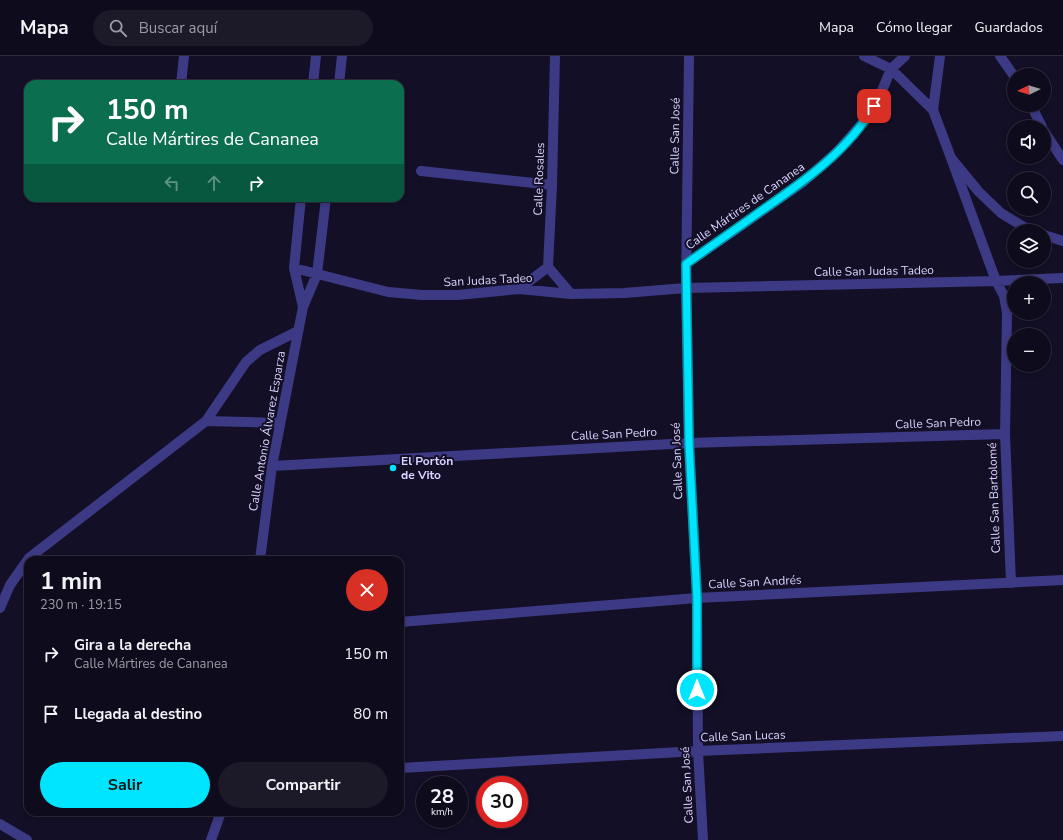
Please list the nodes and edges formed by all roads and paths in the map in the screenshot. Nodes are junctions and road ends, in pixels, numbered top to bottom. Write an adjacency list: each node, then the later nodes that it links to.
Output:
1 (184, 56): 12 (street)
2 (316, 56): 13 (street)
3 (342, 56): 14 (street)
4 (555, 56): 20 (street, Calle Rosales)
5 (689, 56): 26 (street, Calle San José)
6 (864, 56): 11 (street)
7 (905, 56): 11 (street, Calle Mártires de Cananea)
8 (940, 56): 15 (street)
9 (1000, 56): 10 (street)
10 (1008, 68)
11 (891, 69): 15 (street); 26 (street, Calle Mártires de Cananea)
12 (181, 80)
13 (313, 80)
14 (339, 80)
15 (933, 110): 17 (street, Calle San Bartolomé)
16 (1051, 142): 18 (street)
17 (951, 158): 23 (street); 31 (street, Calle San Bartolomé)
18 (1063, 160)
19 (420, 171): 20 (street)
20 (552, 185): 27 (street, Calle Rosales)
21 (301, 202): 28 (street, Calle Antonio Álvarez Esparza)
22 (326, 202): 29 (street, Calle Antonio Álvarez Esparza)
23 (1019, 224)
24 (1051, 237): 25 (street)
25 (1063, 241)
26 (686, 264): 32 (street, Calle San José)
27 (548, 267): 33 (street); 34 (street)
28 (294, 268): 29 (street, San Judas Tadeo); 35 (street, Calle Antonio Álvarez Esparza)
29 (317, 274): 33 (street, San Judas Tadeo); 35 (street, Calle Antonio Álvarez Esparza)
30 (1063, 278): 31 (street, Calle San Judas Tadeo)
31 (996, 281): 32 (street, Calle San Judas Tadeo); 39 (street, Calle San Bartolomé)
32 (686, 288): 34 (street, San Judas Tadeo); 40 (street, Calle San José)
33 (519, 289): 34 (street, San Judas Tadeo)
34 (571, 294)
35 (303, 307): 36 (street, Calle Antonio Álvarez Esparza)
36 (298, 331): 37 (street); 38 (street, Calle Antonio Álvarez Esparza)
37 (206, 421): 38 (street); 42 (street)
38 (280, 423): 41 (street, Calle Antonio Álvarez Esparza)
39 (1005, 434): 40 (street, Calle San Pedro); 46 (street, Calle San Bartolomé)
40 (689, 443): 41 (street, Calle San Pedro); 47 (street, Calle San José)
41 (272, 466): 43 (street, Calle Antonio Álvarez Esparza)
42 (32, 556)
43 (261, 556)
44 (24, 565): 48 (street)
45 (1063, 580): 46 (street, Calle San Andrés)
46 (1011, 583): 47 (street, Calle San Andrés)
47 (697, 598): 49 (street, Calle San Andrés); 51 (street, Calle San José)
48 (0, 608)
49 (404, 622)
50 (1063, 736): 51 (street, Calle San Lucas)
51 (698, 751): 52 (street, Calle San Lucas); 57 (street, Calle San José)
52 (404, 768)
53 (220, 816): 56 (street)
54 (0, 824): 55 (street)
55 (27, 840)
56 (211, 840)
57 (703, 840)

